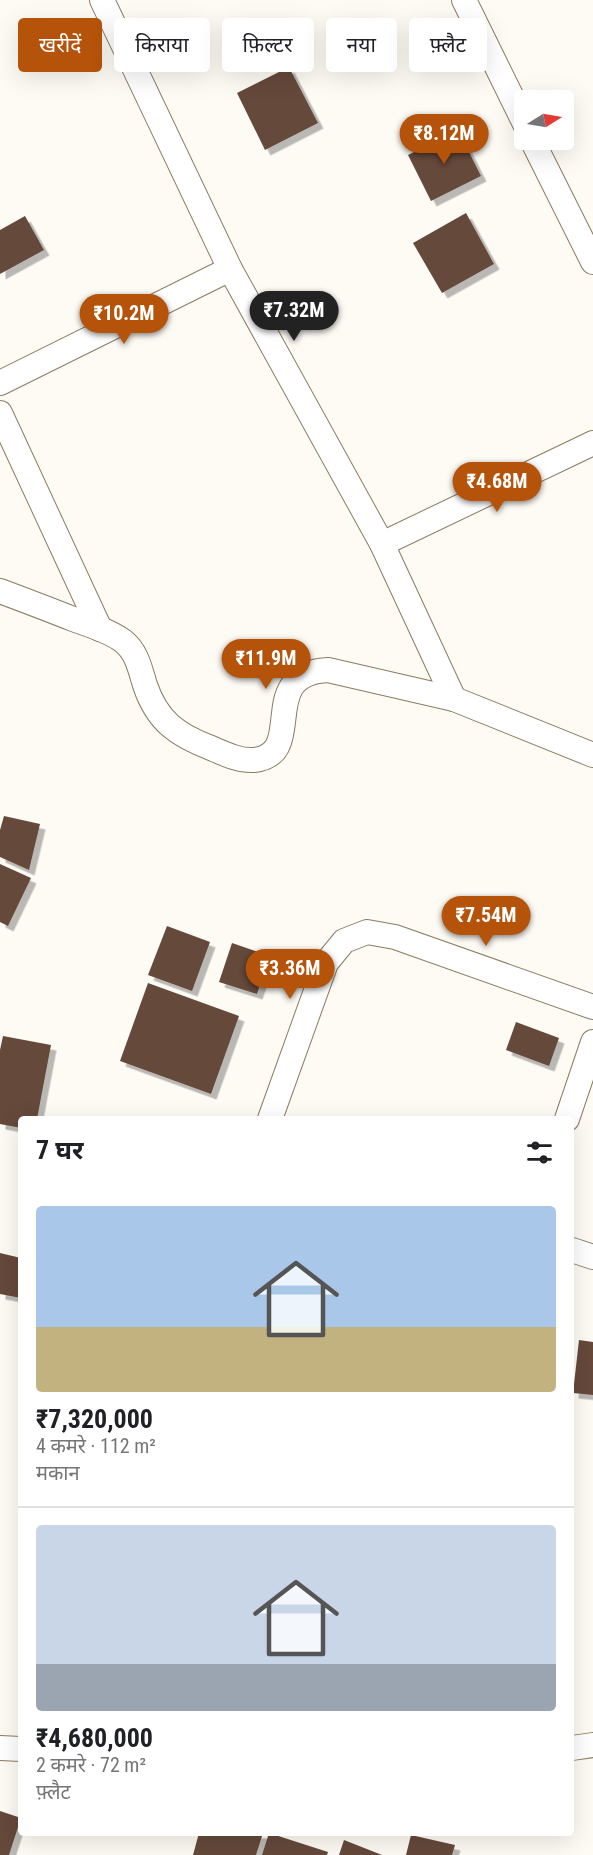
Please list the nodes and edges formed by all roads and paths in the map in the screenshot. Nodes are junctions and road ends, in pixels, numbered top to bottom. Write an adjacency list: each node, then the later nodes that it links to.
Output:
1 (102, 0): 6 (street)
2 (464, 0): 3 (street)
3 (514, 102)
4 (537, 150): 5 (street)
5 (593, 262)
6 (230, 269): 7 (street); 10 (street)
7 (0, 383)
8 (0, 413): 12 (street)
9 (593, 443): 10 (street)
10 (382, 544): 13 (street)
11 (0, 591): 12 (street)
12 (100, 629): 13 (street)
13 (454, 699): 14 (street)
14 (593, 755)
15 (593, 1007): 18 (street)
16 (593, 1042): 17 (street)
17 (586, 1082): 19 (street)
18 (271, 1116)
19 (569, 1116)
20 (574, 1251): 21 (street)
21 (593, 1257)
22 (593, 1745): 24 (street)
23 (0, 1748): 25 (street)
24 (574, 1748)
25 (18, 1749)

